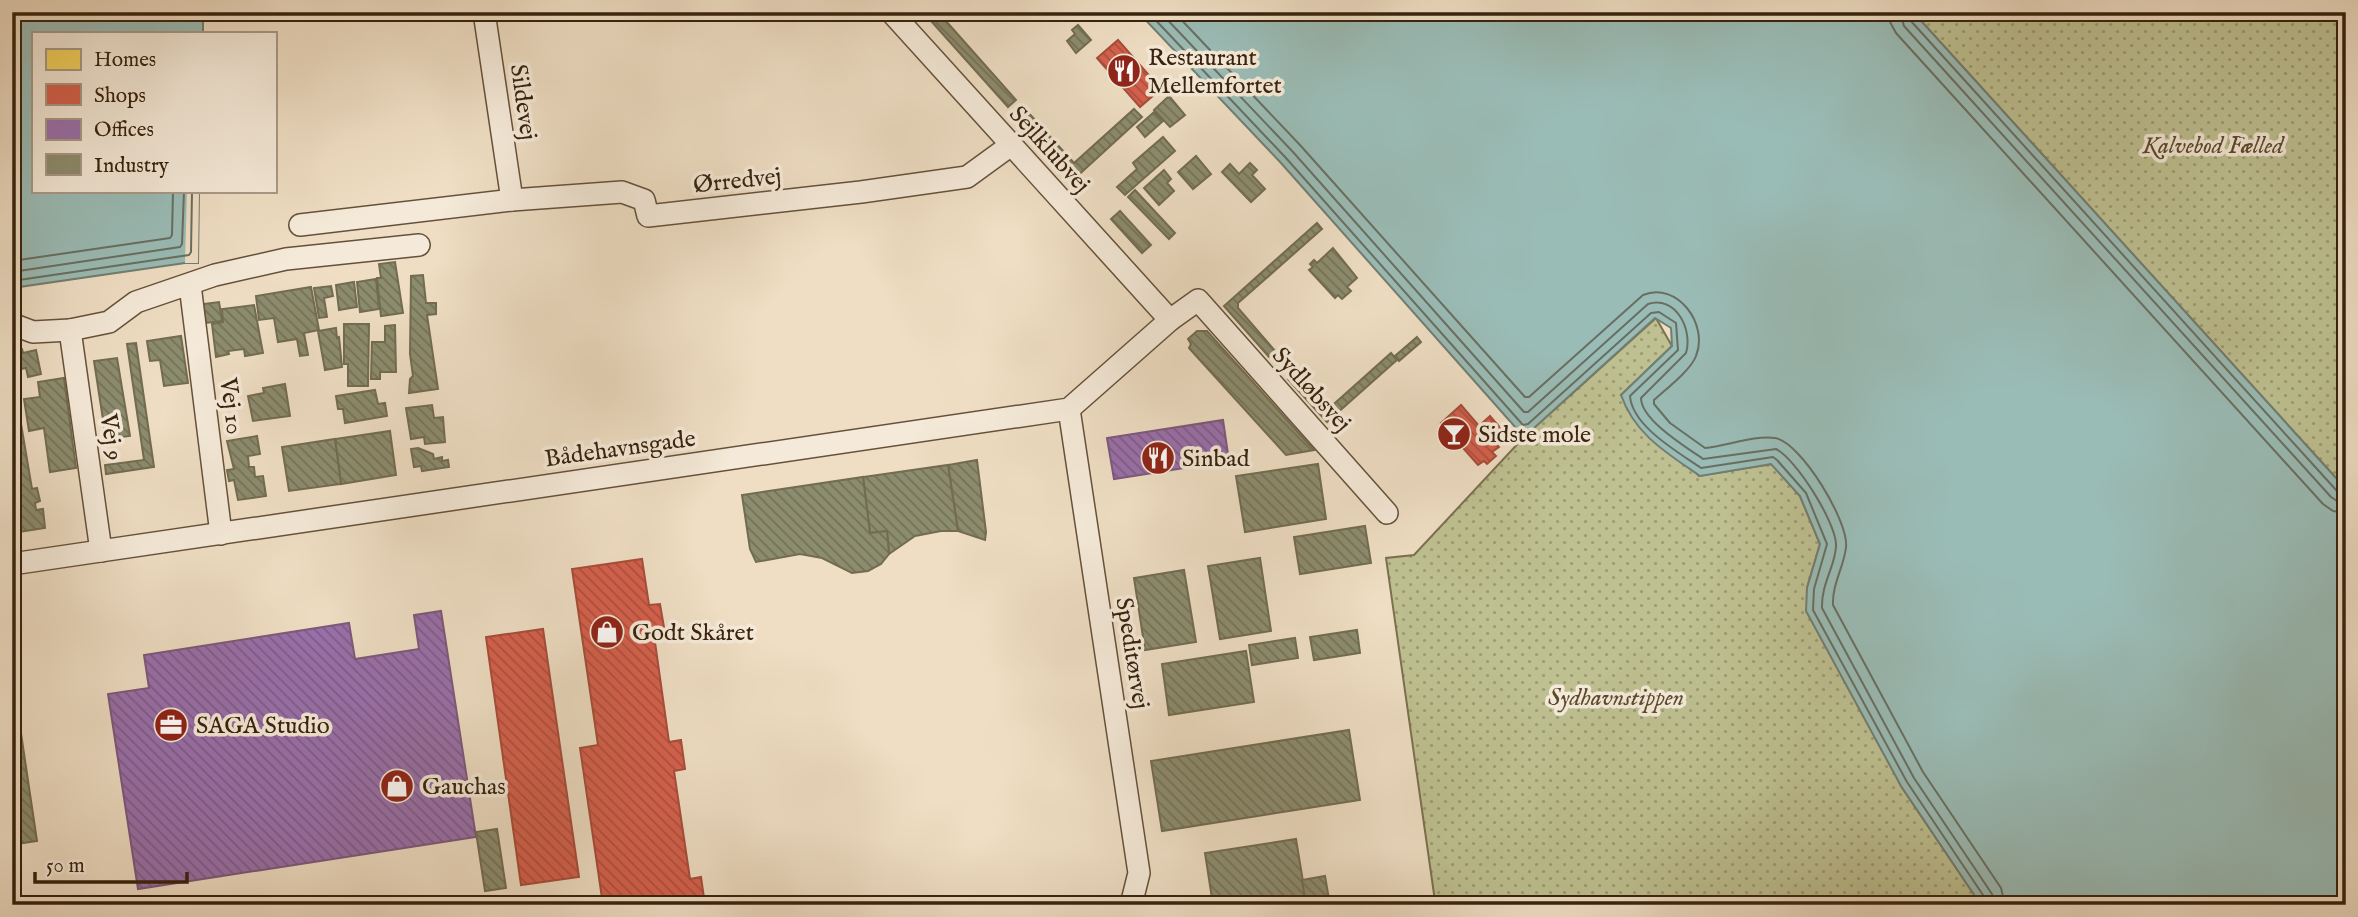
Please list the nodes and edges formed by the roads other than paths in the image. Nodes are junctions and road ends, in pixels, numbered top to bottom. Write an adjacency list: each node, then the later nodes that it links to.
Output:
1 (484, 12): 4 (street, Sildevej)
2 (891, 12): 3 (street, Sejlklubvej)
3 (1011, 145): 4 (street, Ørredvej); 8 (street, Sejlklubvej)
4 (512, 200): 5 (street, Ørredvej)
5 (300, 225)
6 (419, 245): 7 (street)
7 (190, 285): 10 (street); 13 (street, Vej 10)
8 (1170, 320): 11 (street); 12 (street, Sydløbsvej)
9 (12, 324): 10 (street)
10 (71, 330): 14 (street, Vej 9)
11 (1069, 409): 13 (street, Bådehavnsgade); 16 (street, Speditørvej)
12 (1387, 513)
13 (221, 534): 14 (street, Bådehavnsgade)
14 (101, 551): 15 (street, Bådehavnsgade)
15 (12, 564)
16 (1131, 905)

